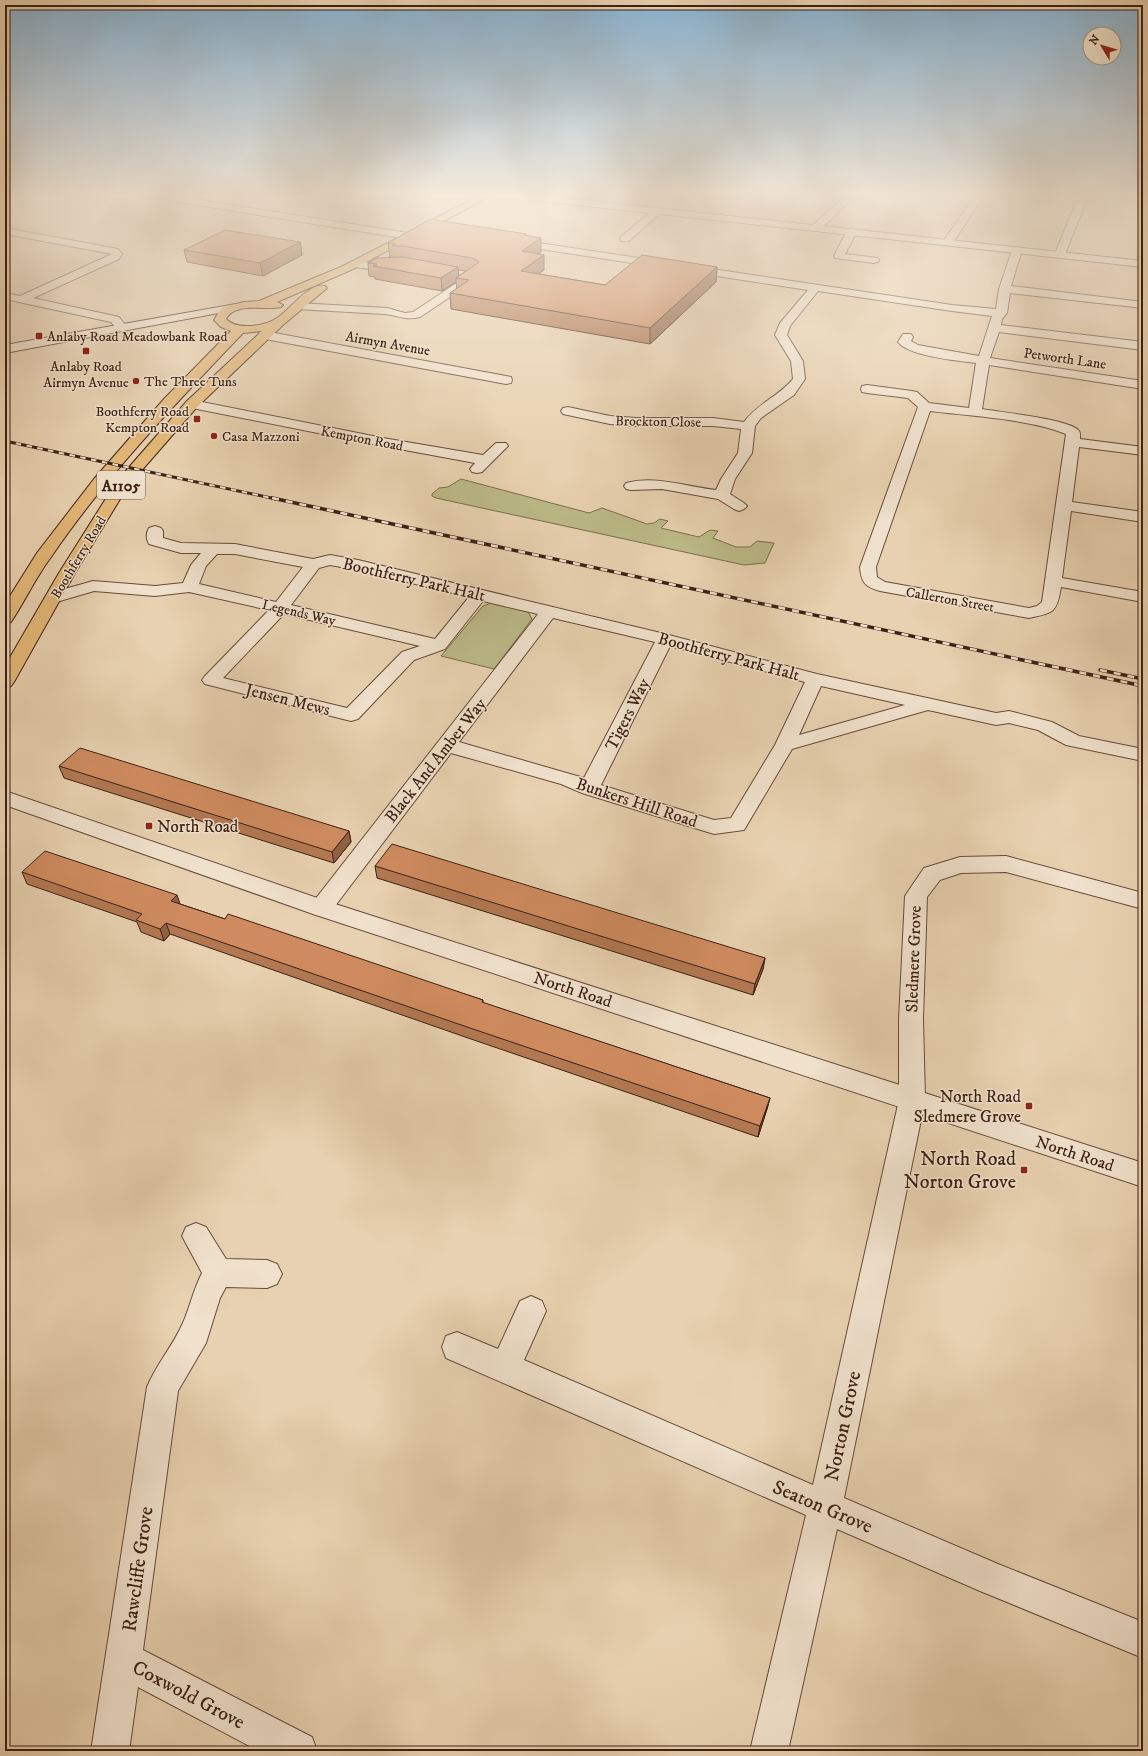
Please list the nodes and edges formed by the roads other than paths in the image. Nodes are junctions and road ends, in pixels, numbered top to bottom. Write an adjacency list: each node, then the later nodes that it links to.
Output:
1 (66, 279): 10 (street)
2 (321, 279): 11 (main road, A1105)
3 (334, 279): 13 (main road, A1105)
4 (470, 279): 13 (street)
5 (762, 279): 7 (street)
6 (1008, 279): 8 (street)
7 (816, 287): 15 (street); 33 (street)
8 (1005, 289): 12 (street); 15 (street)
9 (5, 296): 10 (street)
10 (22, 299): 17 (street)
11 (262, 304): 13 (main road, A1105); 14 (main road, A1105); 16 (main road)
12 (1143, 305)
13 (297, 306): 16 (main road, A1105)
14 (236, 308): 17 (street); 18 (main road, A1105)
15 (1001, 313): 19 (street)
16 (283, 319): 18 (main road, A1105); 20 (main road, Boothferry Road / A1105)
17 (121, 327): 23 (street)
18 (234, 328): 24 (street); 54 (main road, Boothferry Road / A1105)
19 (995, 328): 22 (street); 25 (street)
20 (264, 335): 26 (street, Airmyn Avenue); 29 (main road, Boothferry Road / A1105)
21 (902, 340): 25 (street, Petworth Lane)
22 (1143, 346)
23 (5, 349)
24 (5, 359)
25 (983, 361): 27 (street, Petworth Lane); 32 (street)
26 (506, 380)
27 (1143, 385)
28 (867, 389): 30 (street)
29 (192, 404): 35 (street, Kempton Road); 45 (main road, Boothferry Road / A1105)
30 (925, 406): 32 (street); 46 (street, Callerton Street)
31 (566, 411): 33 (street, Brockton Close)
32 (975, 413): 34 (street)
33 (748, 426): 38 (street)
34 (1073, 437): 36 (street); 39 (street, Callerton Street)
35 (501, 446)
36 (1143, 451)
37 (627, 486): 38 (street)
38 (722, 495): 40 (street)
39 (1064, 505): 41 (street); 46 (street, Callerton Street)
40 (739, 506)
41 (1143, 517)
42 (157, 530): 43 (street, Boothferry Park Halt)
43 (213, 548): 44 (street, Boothferry Park Halt); 48 (street)
44 (313, 564): 49 (street, Boothferry Park Halt); 52 (street)
45 (67, 573): 47 (street, Legends Way); 51 (main road, Boothferry Road / A1105)
46 (1053, 581): 50 (street)
47 (93, 586): 48 (street, Legends Way); 51 (street, Legends Way)
48 (189, 587): 52 (street, Legends Way)
49 (480, 594): 53 (street, Boothferry Park Halt); 56 (street)
50 (1143, 596)
51 (53, 598): 58 (main road, Boothferry Road / A1105)
52 (280, 608): 56 (street, Legends Way); 56 (street, Jensen Mews)
53 (549, 612): 55 (street, Boothferry Park Halt); 60 (street, Black And Amber Way)
54 (5, 618)
55 (665, 639): 57 (street, Boothferry Park Halt); 63 (street, Tigers Way)
56 (439, 646)
57 (815, 679): 59 (street, Boothferry Park Halt); 61 (street, Bunkers Hill Road)
58 (5, 682)
59 (925, 705): 61 (street); 62 (street, Boothferry Park Halt)
60 (447, 745): 63 (street, Bunkers Hill Road); 66 (street, Black And Amber Way)
61 (785, 745): 63 (street, Bunkers Hill Road)
62 (1143, 755)
63 (589, 788)
64 (5, 798): 66 (street, North Road)
65 (1143, 901): 67 (street, Sledmere Grove)
66 (320, 908): 67 (street, North Road)
67 (912, 1100): 68 (street, North Road); 75 (street, Norton Grove)
68 (1143, 1175)
69 (196, 1236): 70 (street)
70 (218, 1273): 71 (street); 77 (street, Rawcliffe Grove)
71 (266, 1274)
72 (531, 1311): 74 (street)
73 (457, 1347): 74 (street, Seaton Grove)
74 (505, 1368): 75 (street, Seaton Grove)
75 (825, 1507): 76 (street, Seaton Grove); 80 (street, Norton Grove)
76 (1143, 1640)
77 (123, 1659): 78 (street, Rawcliffe Grove); 79 (street, Coxwold Grove)
78 (110, 1751)
79 (298, 1751)
80 (769, 1751)

